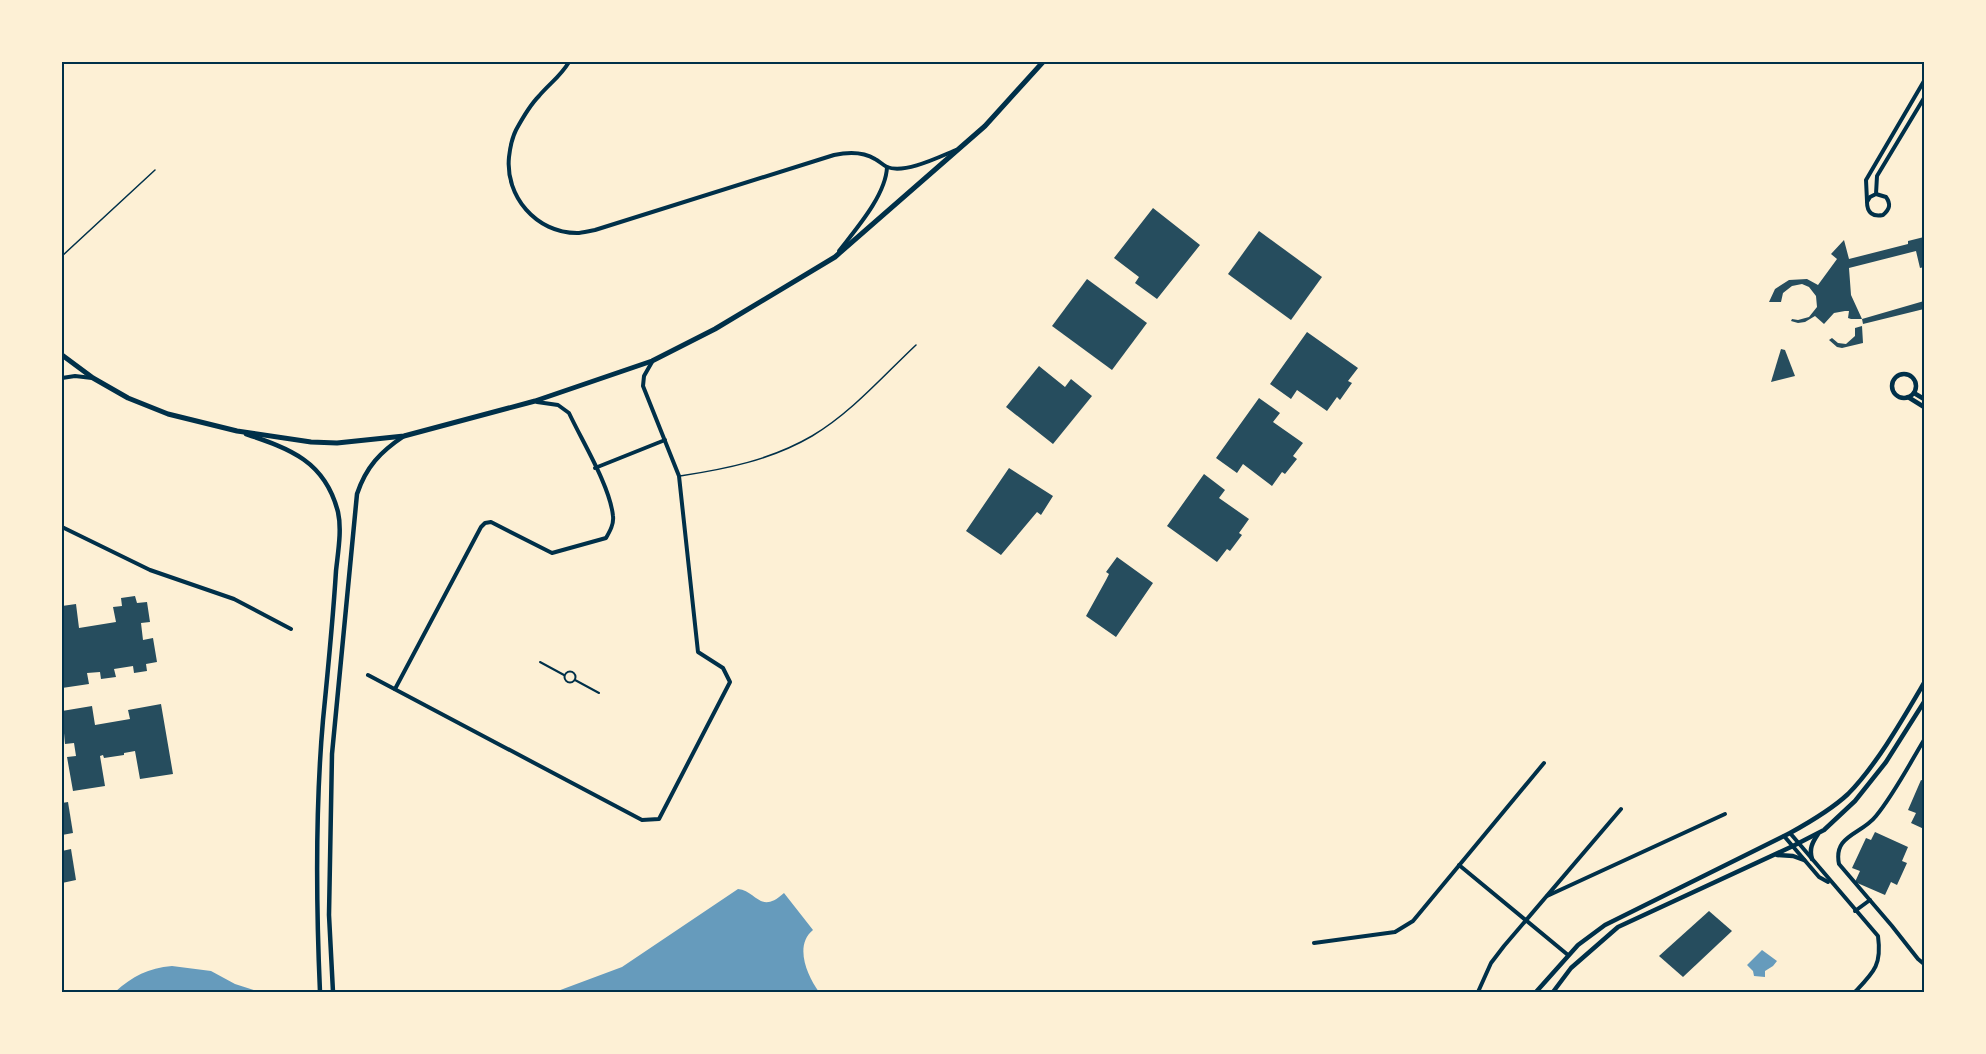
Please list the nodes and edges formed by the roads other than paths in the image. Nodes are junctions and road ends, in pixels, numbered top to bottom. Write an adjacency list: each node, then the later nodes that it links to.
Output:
1 (569, 62): 6 (street)
2 (1043, 62): 5 (main road)
3 (1924, 81): 8 (street)
4 (1924, 98): 7 (street)
5 (959, 148): 6 (street); 9 (main road)
6 (887, 167): 9 (street)
7 (1876, 194): 8 (street); 8 (street)
8 (1867, 202)
9 (835, 257): 12 (main road)
10 (916, 345): 24 (lane)
11 (62, 355): 14 (main road)
12 (652, 361): 18 (main road); 22 (street)
13 (62, 378): 14 (street)
14 (93, 378): 20 (main road)
15 (1914, 393): 16 (main road); 16 (main road); 17 (main road)
16 (1908, 397): 19 (main road)
17 (1924, 399)
18 (535, 402): 21 (main road); 23 (street)
19 (1924, 407)
20 (237, 431): 21 (main road); 56 (main road)
21 (404, 436): 57 (main road)
22 (665, 440): 23 (street); 24 (street)
23 (595, 468): 32 (street)
24 (680, 476): 32 (street)
25 (62, 528): 26 (street)
26 (291, 629)
27 (540, 662): 29 (street)
28 (368, 675): 32 (street)
29 (565, 675): 30 (street); 30 (street)
30 (574, 680): 33 (street)
31 (1924, 683): 40 (main road)
32 (395, 689)
33 (598, 693)
34 (1924, 702): 39 (main road)
35 (1924, 740): 50 (street)
36 (1544, 763): 47 (street)
37 (1622, 809): 49 (street)
38 (1725, 814): 49 (street)
39 (1820, 832): 42 (main road); 45 (main road)
40 (1790, 833): 41 (main road); 42 (street)
41 (1784, 836): 43 (street); 54 (main road)
42 (1798, 843): 43 (main road); 45 (street)
43 (1793, 846): 44 (main road); 46 (street)
44 (1774, 855): 46 (main road); 60 (main road)
45 (1812, 859): 48 (street)
46 (1804, 860): 48 (street)
47 (1459, 865): 52 (street); 53 (street)
48 (1831, 883): 51 (street)
49 (1544, 897): 52 (street)
50 (1870, 900): 51 (street); 55 (street)
51 (1855, 911): 61 (street)
52 (1526, 920): 54 (street); 58 (street)
53 (1314, 943)
54 (1568, 955): 59 (main road)
55 (1924, 964)
56 (320, 993)
57 (333, 993)
58 (1478, 993)
59 (1536, 993)
60 (1553, 993)
61 (1855, 993)

